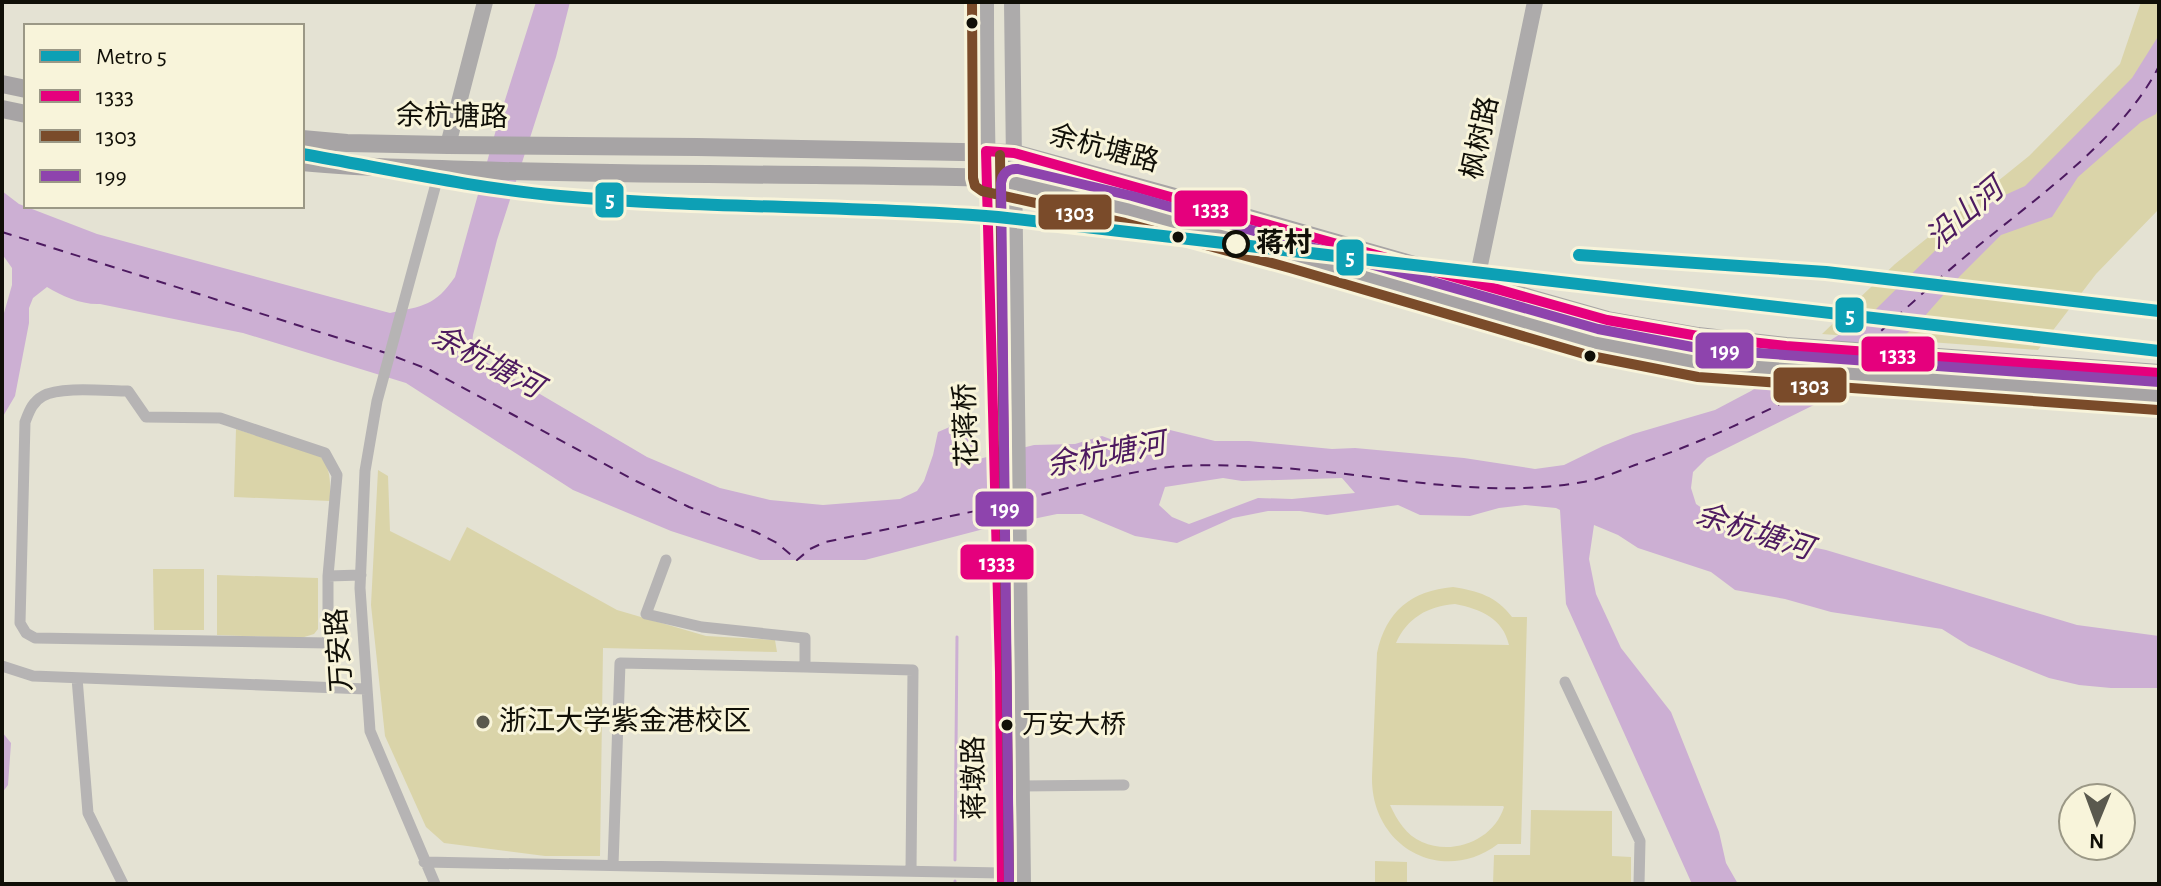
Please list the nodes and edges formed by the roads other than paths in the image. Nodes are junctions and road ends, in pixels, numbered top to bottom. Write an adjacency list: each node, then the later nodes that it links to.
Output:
1 (485, 2): 10 (main road)
2 (986, 2): 11 (main road)
3 (1012, 2): 12 (main road)
4 (1535, 2): 17 (main road, 枫树路)
5 (2, 84): 6 (main road)
6 (24, 89)
7 (2, 109): 8 (main road)
8 (24, 114)
9 (304, 139): 10 (main road, 余杭塘路)
10 (448, 145): 11 (main road, 余杭塘路)
11 (986, 151): 12 (main road, 余杭塘路); 15 (main road)
12 (1014, 153): 16 (main road); 17 (main road, 余杭塘路)
13 (304, 162): 14 (main road, 余杭塘路)
14 (440, 169): 15 (main road, 余杭塘路); 21 (street, 万安路)
15 (987, 178): 16 (main road, 余杭塘路); 25 (main road, 花蒋桥)
16 (1015, 183): 19 (main road, 余杭塘路); 26 (main road, 花蒋桥)
17 (1476, 284): 18 (main road, 余杭塘路)
18 (2159, 373)
19 (2159, 396)
20 (666, 560): 24 (street)
21 (361, 575): 22 (street); 29 (street, 万安路)
22 (328, 576): 22 (street)
23 (6, 667): 27 (street)
24 (805, 667): 33 (street); 34 (street)
25 (1000, 672): 35 (main road, 蒋墩路)
26 (1020, 675): 31 (main road, 蒋墩路)
27 (77, 678): 29 (street); 36 (street)
28 (1565, 682): 39 (street)
29 (366, 689): 32 (street, 万安路)
30 (1124, 785): 31 (street)
31 (1021, 786): 38 (main road, 蒋墩路)
32 (424, 862): 33 (street); 37 (street, 万安路)
33 (613, 865): 34 (street)
34 (911, 870): 35 (street)
35 (1002, 878)
36 (123, 884)
37 (435, 884)
38 (1023, 884)
39 (1639, 884)

